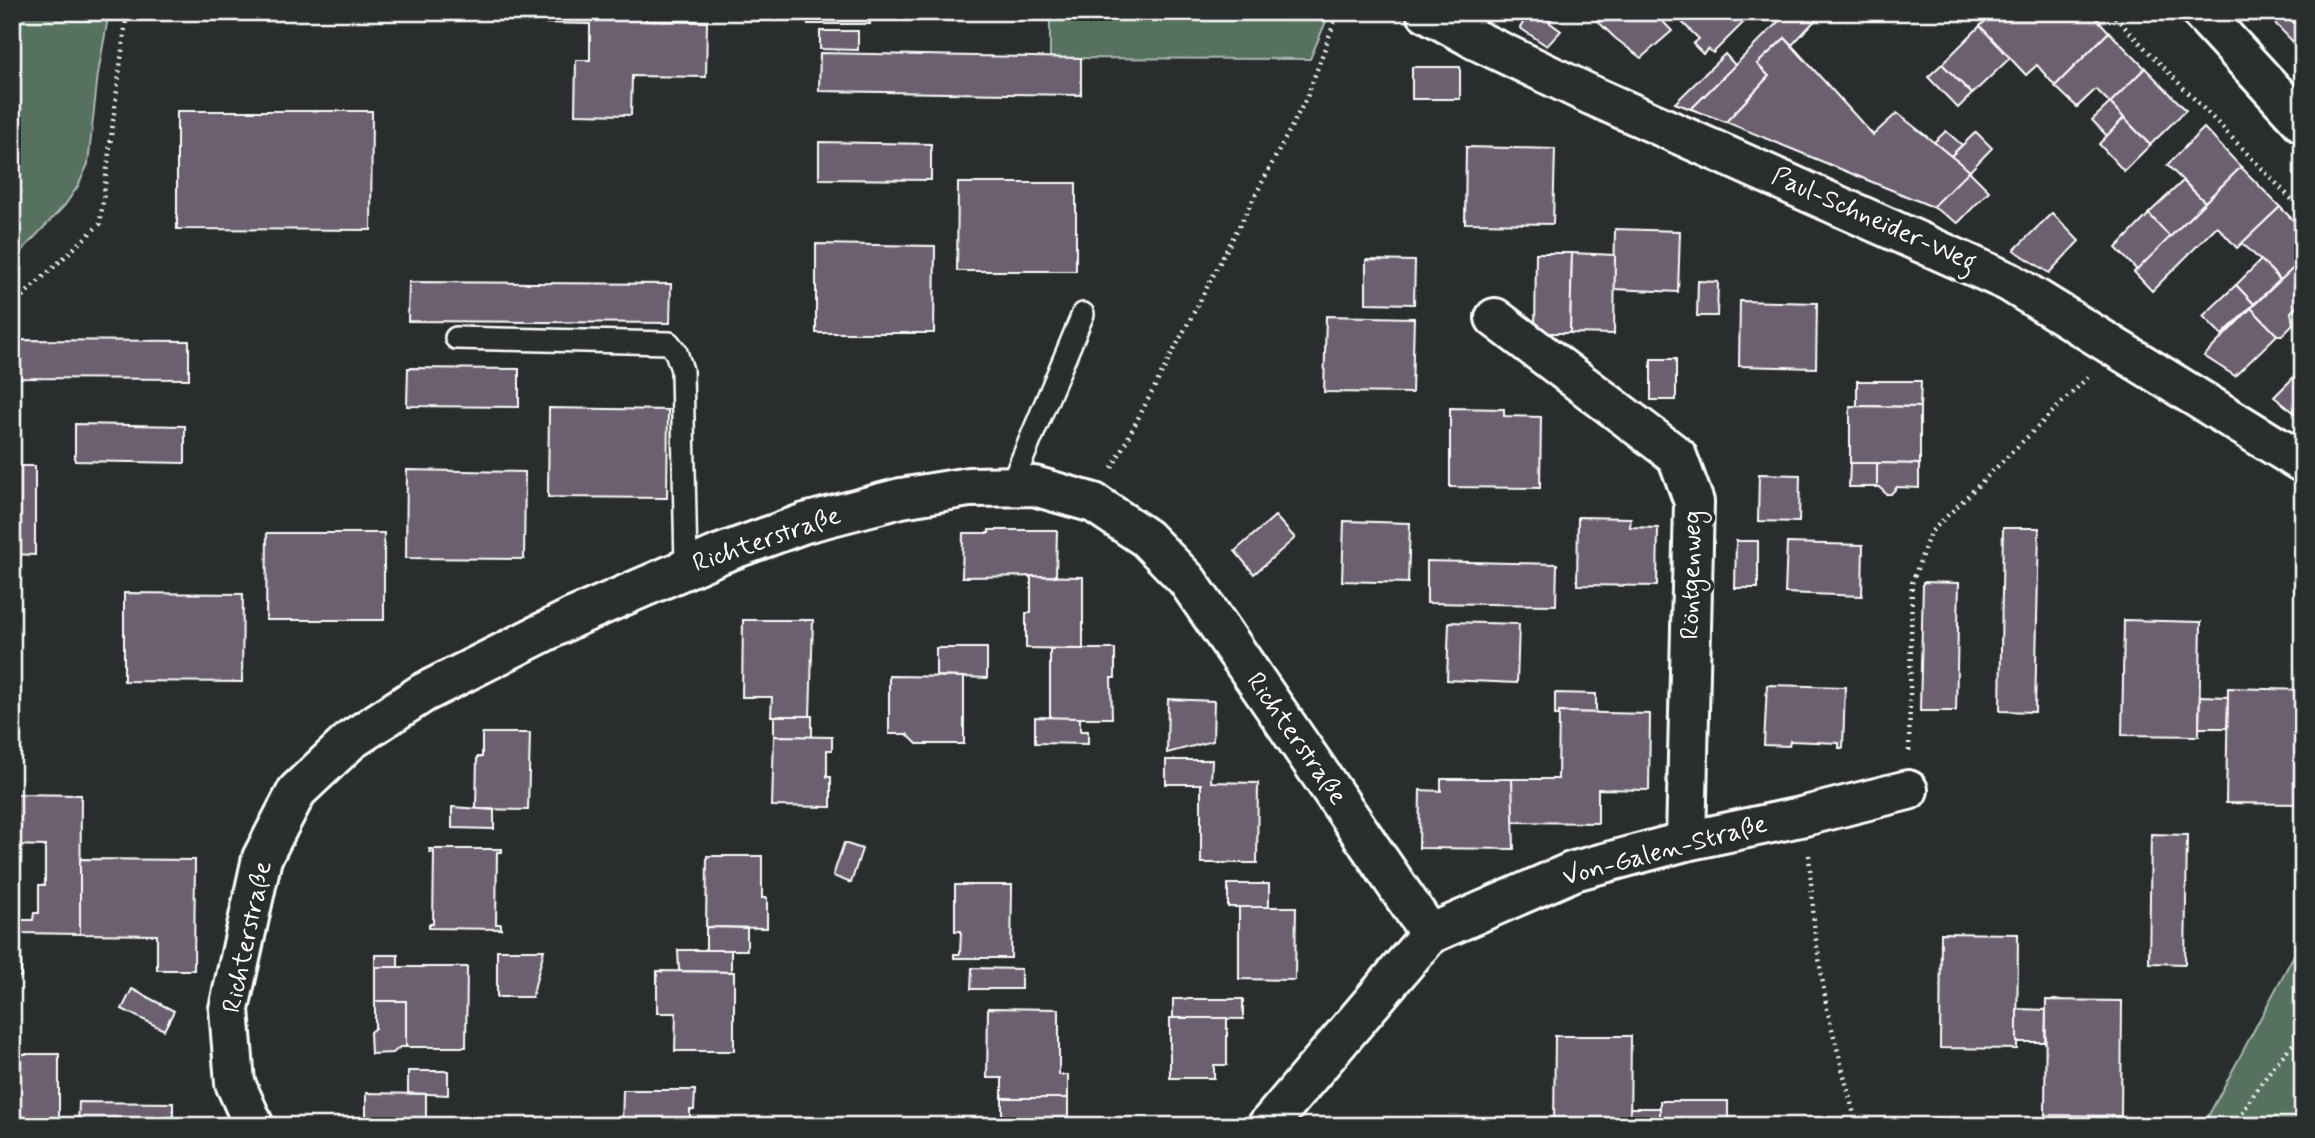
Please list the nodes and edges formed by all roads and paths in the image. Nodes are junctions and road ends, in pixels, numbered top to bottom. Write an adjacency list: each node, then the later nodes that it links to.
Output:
1 (127, 12): 8 (path)
2 (1338, 12): 15 (path)
3 (1426, 12): 12 (street, Paul-Schneider-Weg)
4 (2110, 12): 7 (path)
5 (2201, 12): 6 (street)
6 (2303, 123)
7 (2303, 211)
8 (12, 306)
9 (1083, 314): 14 (lane)
10 (1495, 318): 19 (street, Röntgenweg)
11 (456, 338): 16 (lane)
12 (2117, 348): 13 (street, Paul-Schneider-Weg); 17 (path)
13 (2303, 463)
14 (1011, 486): 15 (street, Richterstraße); 16 (street, Richterstraße)
15 (1094, 503): 20 (street, Richterstraße)
16 (686, 567): 22 (street, Richterstraße)
17 (1908, 790): 18 (street, Von-Galen-Straße)
18 (1805, 816): 19 (street, Von-Galen-Straße); 24 (path)
19 (1686, 841): 20 (street, Von-Galen-Straße)
20 (1430, 934): 23 (street, Von-Galen-Straße)
21 (2303, 1034): 25 (path)
22 (254, 1126)
23 (1267, 1126)
24 (1857, 1126)
25 (2236, 1126)

